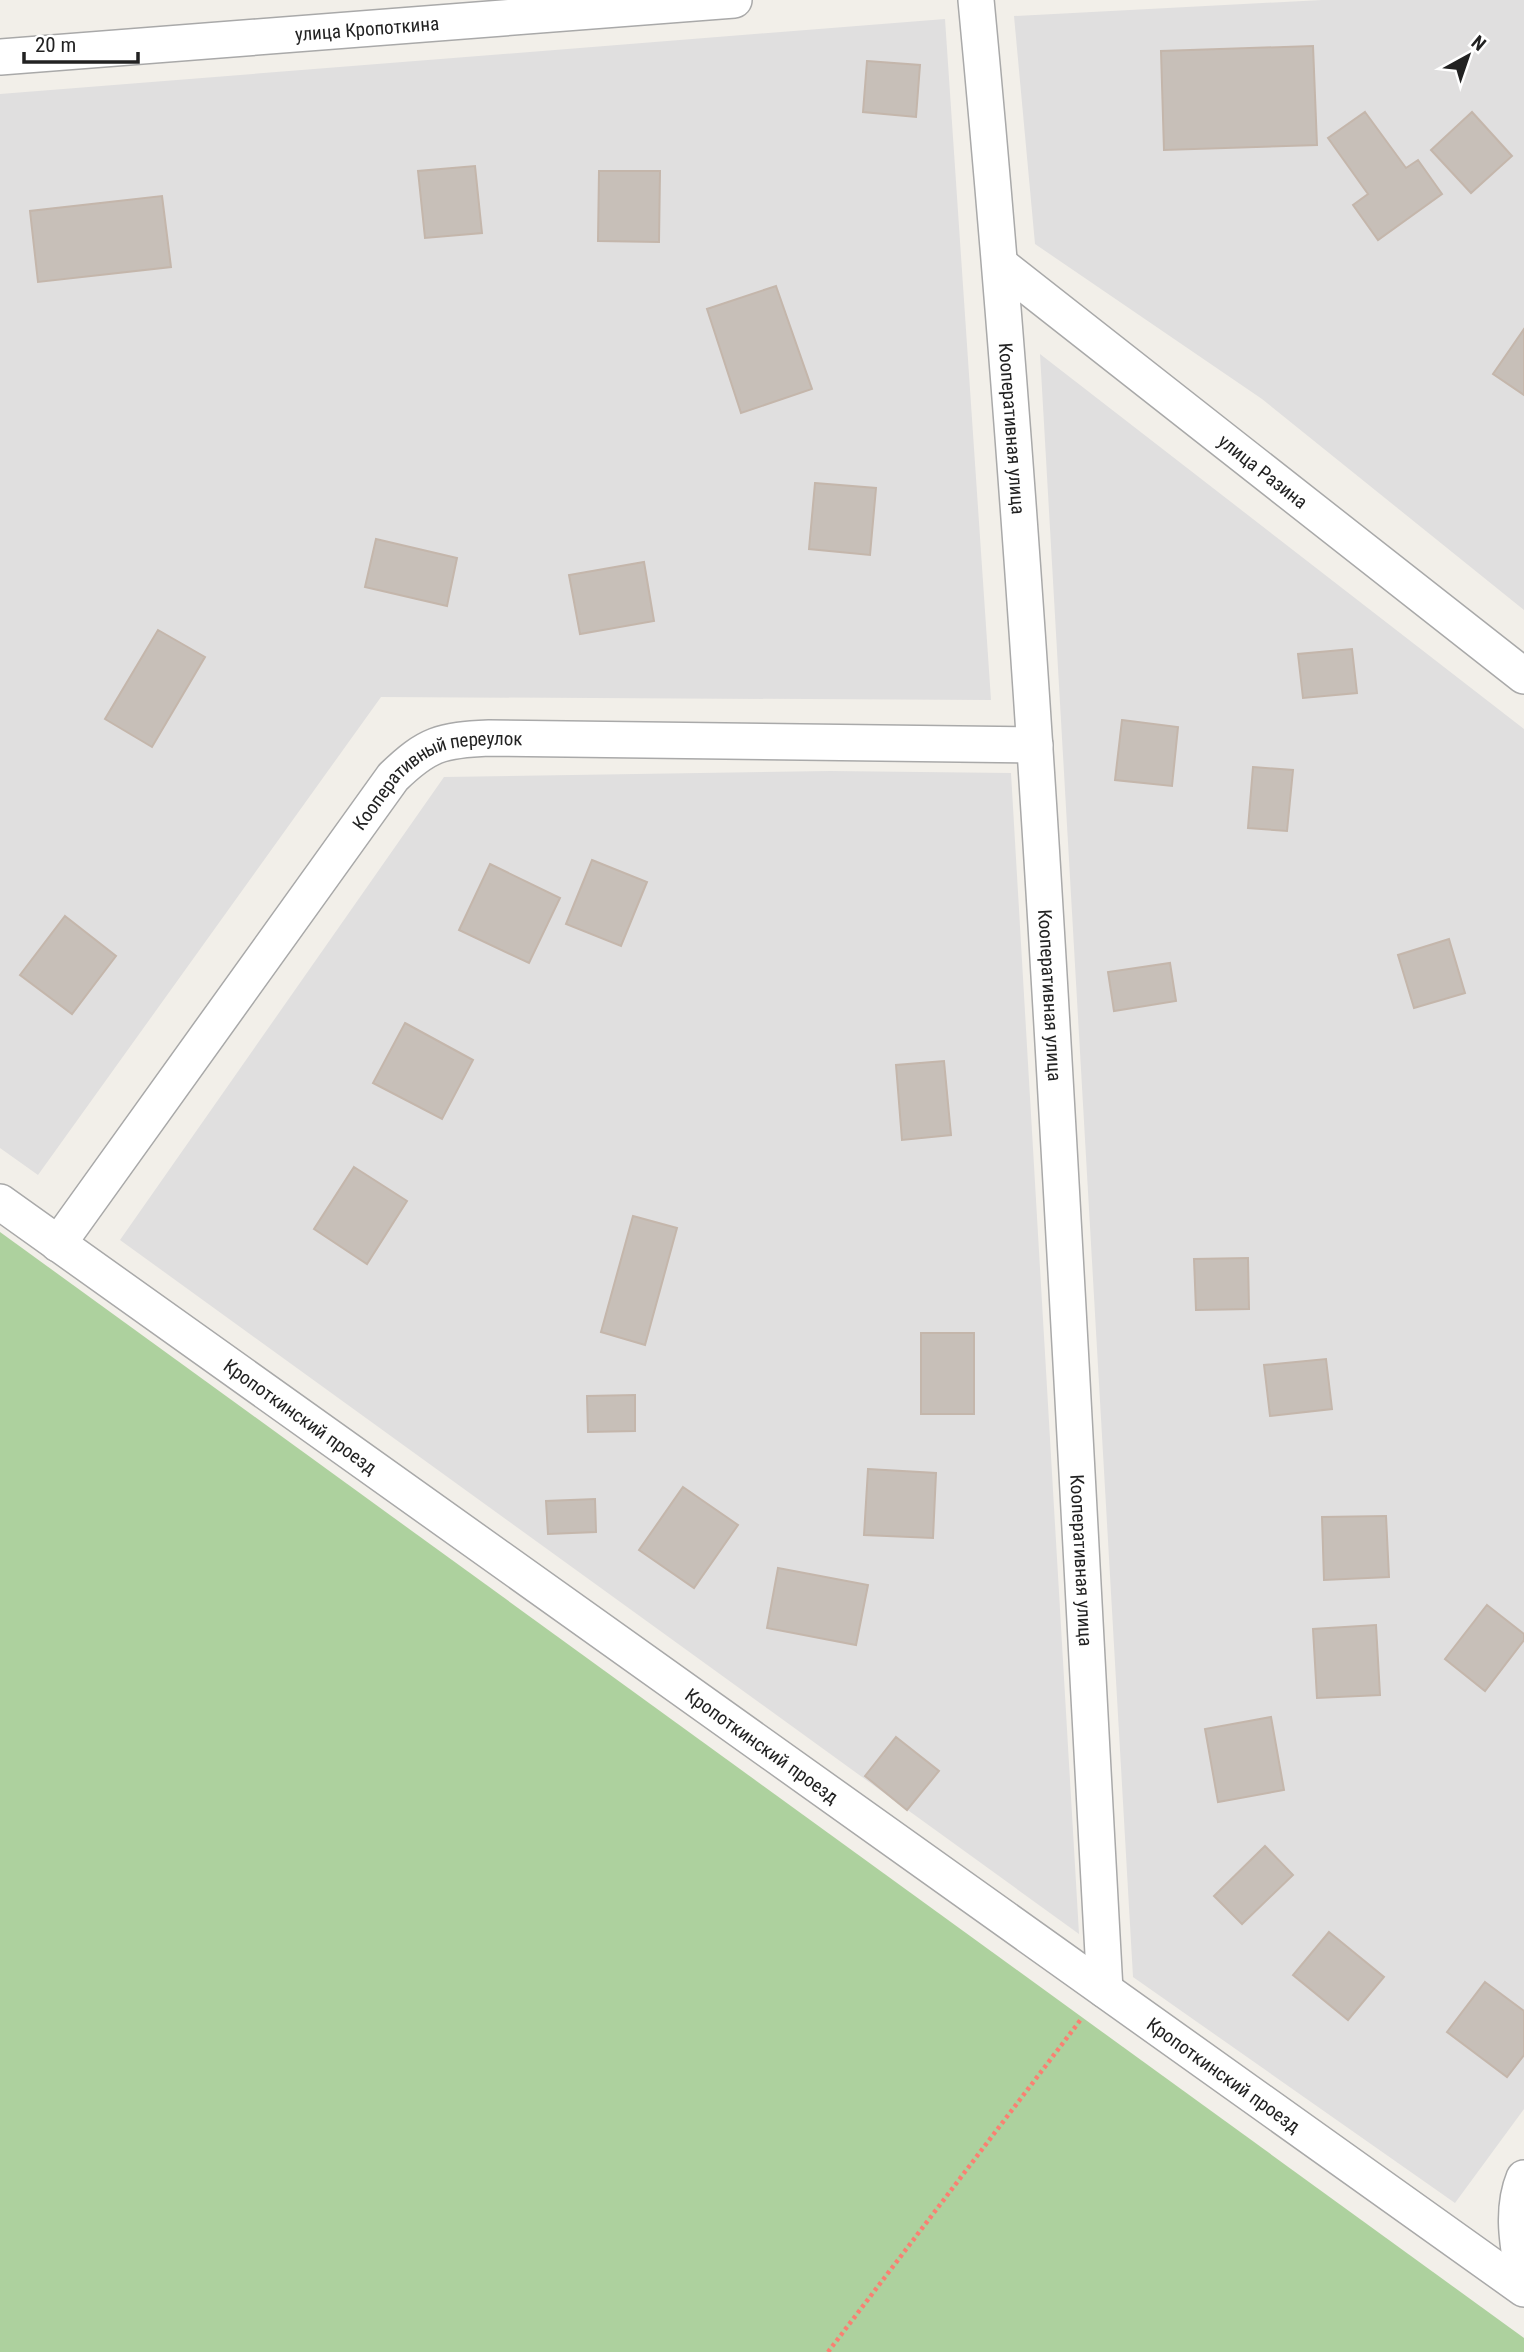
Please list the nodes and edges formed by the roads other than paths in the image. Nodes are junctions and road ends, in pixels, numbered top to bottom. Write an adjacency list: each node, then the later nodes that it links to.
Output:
1 (734, 0): 3 (street, улица Кропоткина)
2 (976, 0): 4 (street, Кооперативная улица)
3 (0, 57)
4 (1002, 266): 5 (street, улица Разина); 6 (street, Кооперативная улица)
5 (1524, 676)
6 (1035, 745): 8 (street, Кооперативный переулок); 9 (street, Кооперативная улица)
7 (0, 1202): 8 (street, Кропоткинский проезд)
8 (58, 1244): 9 (street, Кропоткинский проезд)
9 (1105, 1990): 11 (street, Кропоткинский проезд)
10 (1524, 2178): 11 (street)
11 (1524, 2286)

